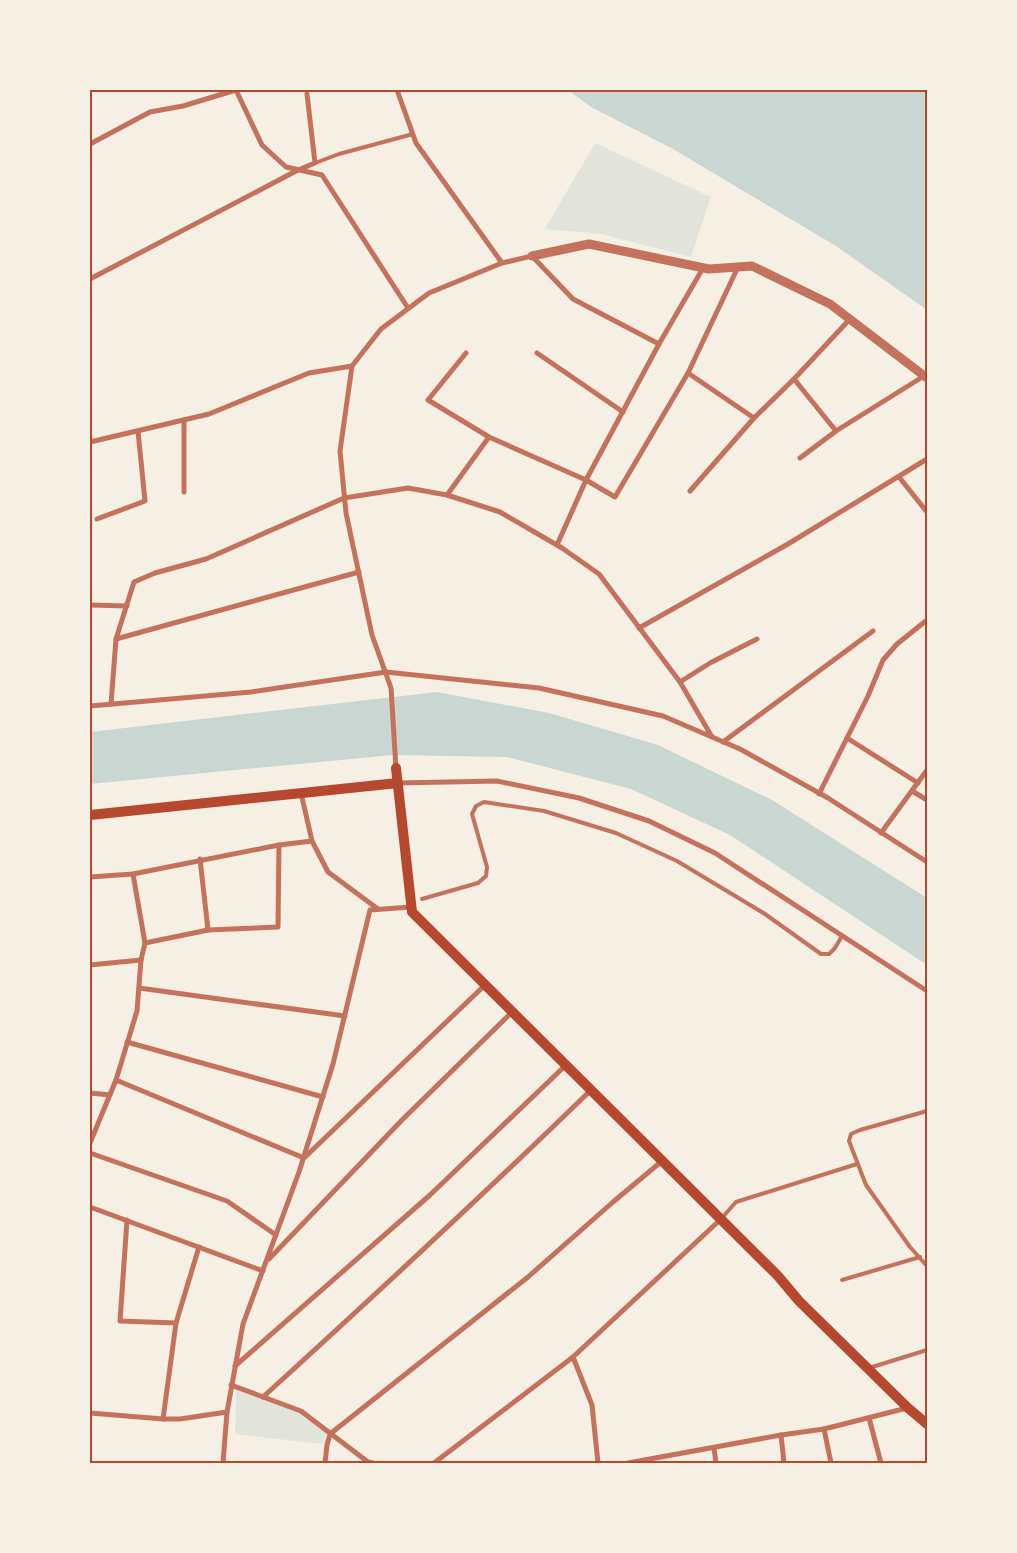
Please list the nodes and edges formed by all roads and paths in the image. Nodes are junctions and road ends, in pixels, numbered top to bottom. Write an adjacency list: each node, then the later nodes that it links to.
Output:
1 (236, 90): 5 (street); 7 (street)
2 (397, 90): 4 (street)
3 (308, 94): 6 (street)
4 (413, 134): 6 (lane); 9 (street)
5 (90, 144)
6 (315, 163): 7 (street)
7 (298, 170): 12 (street); 13 (street)
8 (532, 256): 9 (street); 11 (street); 15 (street)
9 (502, 263): 13 (street)
10 (738, 267): 11 (street); 14 (street); 19 (street)
11 (703, 268): 15 (street)
12 (90, 278)
13 (408, 308): 18 (street)
14 (850, 319): 20 (street); 21 (street)
15 (659, 344): 22 (street)
16 (466, 353): 27 (street)
17 (537, 353): 22 (street)
18 (352, 366): 24 (street); 36 (street)
19 (688, 373): 23 (street); 32 (street)
20 (925, 377): 26 (street)
21 (794, 379): 23 (street); 26 (street)
22 (623, 412): 32 (street)
23 (754, 418): 33 (street)
24 (184, 420): 25 (street); 34 (street)
25 (138, 431): 28 (street); 38 (street)
26 (836, 431): 29 (street)
27 (489, 437): 32 (street); 35 (street)
28 (90, 442)
29 (800, 458)
30 (927, 459): 31 (street)
31 (899, 477): 37 (street); 44 (street)
32 (586, 480): 39 (street)
33 (690, 491)
34 (184, 492)
35 (447, 495): 36 (street); 39 (street)
36 (344, 498): 40 (street); 42 (street)
37 (927, 512)
38 (97, 519)
39 (557, 545): 44 (street)
40 (358, 572): 46 (street); 48 (street)
41 (90, 605): 42 (street)
42 (127, 606): 46 (street)
43 (927, 620): 53 (street)
44 (639, 628): 49 (street)
45 (873, 631): 54 (street)
46 (116, 638): 50 (street)
47 (757, 638): 49 (street)
48 (386, 672): 50 (street); 52 (street); 55 (street)
49 (680, 682): 52 (street)
50 (111, 704): 51 (street)
51 (90, 706)
52 (712, 737): 54 (street)
53 (847, 738): 58 (street); 61 (street)
54 (723, 742): 61 (street)
55 (396, 768): 57 (main road)
56 (927, 770): 58 (street)
57 (398, 783): 60 (main road); 72 (main road); 75 (street)
58 (918, 783): 59 (street)
59 (912, 791): 62 (street); 64 (street)
60 (301, 793): 63 (main road); 65 (street)
61 (819, 794): 64 (street)
62 (927, 800)
63 (90, 815)
64 (881, 833): 68 (street)
65 (312, 841): 66 (street); 73 (street)
66 (279, 844): 67 (street); 74 (street)
67 (200, 859): 69 (street); 74 (street)
68 (927, 862)
69 (133, 874): 70 (street); 76 (street)
70 (90, 877)
71 (422, 899): 75 (lane)
72 (412, 907): 73 (street); 79 (main road)
73 (378, 910): 83 (street)
74 (208, 930): 76 (street)
75 (842, 936): 81 (street)
76 (145, 943): 77 (street)
77 (141, 960): 78 (street); 80 (street)
78 (90, 966)
79 (485, 984): 82 (main road); 94 (street)
80 (139, 988): 83 (street); 84 (street)
81 (927, 991)
82 (513, 1012): 85 (main road); 103 (street)
83 (345, 1016): 90 (street)
84 (127, 1042): 86 (street); 90 (street)
85 (566, 1065): 87 (main road); 110 (street)
86 (116, 1080): 89 (street); 94 (street)
87 (592, 1090): 95 (main road); 113 (street)
88 (90, 1093): 89 (street)
89 (110, 1095): 92 (street)
90 (323, 1097): 94 (street)
91 (927, 1111): 96 (lane)
92 (90, 1143)
93 (90, 1152): 100 (street)
94 (304, 1158): 100 (street)
95 (662, 1160): 98 (main road); 121 (street)
96 (857, 1164): 98 (lane); 102 (lane)
97 (90, 1207): 99 (street)
98 (721, 1219): 109 (street); 111 (main road)
99 (127, 1220): 101 (street); 107 (street)
100 (276, 1235): 103 (street)
101 (199, 1247): 105 (street); 107 (street)
102 (920, 1257): 104 (lane); 106 (lane)
103 (266, 1262): 105 (street)
104 (927, 1266)
105 (263, 1271): 110 (street)
106 (842, 1280)
107 (176, 1324): 118 (street)
108 (927, 1350): 111 (lane)
109 (573, 1357): 128 (street); 129 (street)
110 (235, 1366): 112 (street)
111 (867, 1368): 114 (main road)
112 (232, 1385): 113 (street); 115 (street)
113 (263, 1397): 121 (street)
114 (908, 1408): 117 (street); 119 (main road)
115 (226, 1412): 118 (street); 125 (street)
116 (90, 1413): 118 (street)
117 (869, 1418): 120 (street); 134 (street)
118 (163, 1419)
119 (927, 1424)
120 (824, 1429): 122 (street); 133 (street)
121 (330, 1434): 126 (street); 127 (street)
122 (781, 1435): 123 (street); 132 (street)
123 (714, 1448): 124 (street); 131 (street)
124 (653, 1461): 130 (street)
125 (223, 1463)
126 (325, 1463)
127 (369, 1463)
128 (434, 1463)
129 (598, 1463)
130 (628, 1463)
131 (716, 1463)
132 (784, 1463)
133 (831, 1463)
134 (881, 1463)

